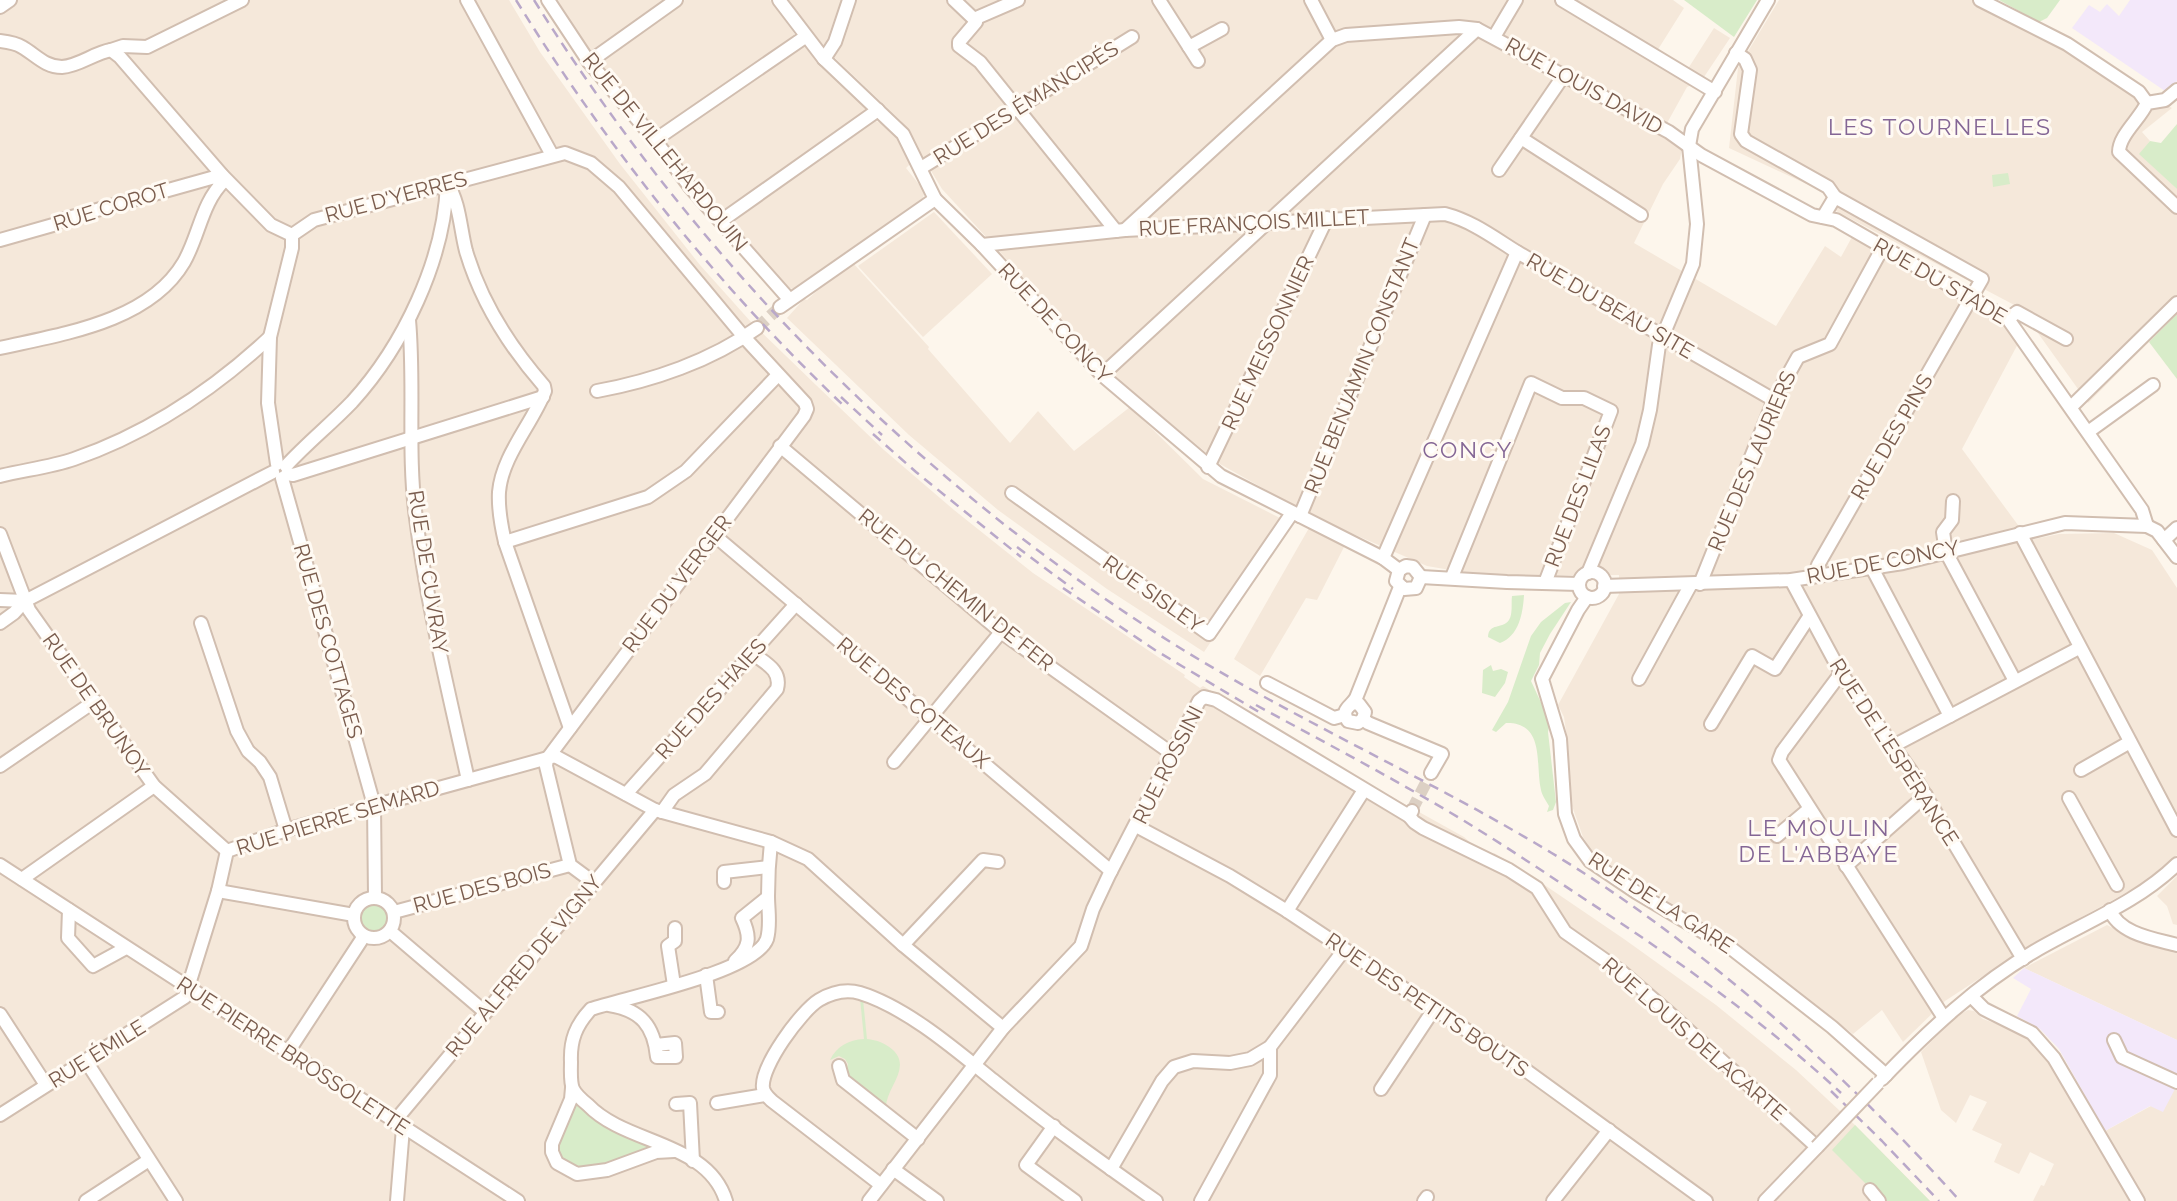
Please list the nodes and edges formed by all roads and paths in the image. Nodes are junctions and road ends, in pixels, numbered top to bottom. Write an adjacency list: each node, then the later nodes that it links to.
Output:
1 (10, 0): 16 (street)
2 (242, 0): 26 (street)
3 (467, 0): 40 (street)
4 (548, 0): 30 (street, RUE DE VILLEHARDOUIN)
5 (676, 0): 30 (street)
6 (779, 0): 20 (street, RUE DE CONCY)
7 (849, 0): 28 (street)
8 (954, 0): 17 (street)
9 (1018, 0): 17 (street)
10 (1159, 0): 25 (street)
11 (1311, 0): 23 (street)
12 (1516, 0): 22 (street)
13 (1562, 0): 33 (street)
14 (1768, 0): 27 (street)
15 (1980, 0): 34 (street)
16 (0, 7)
17 (974, 19): 35 (street)
18 (1222, 29): 25 (street)
19 (1477, 29): 22 (street, RUE LOUIS DAVID); 23 (street); 56 (street)
20 (805, 37): 28 (street, RUE DE CONCY); 38 (street)
21 (1132, 37): 35 (street, RUE DES ÉMANCIPÉS)
22 (1494, 37): 31 (street, RUE LOUIS DAVID)
23 (1332, 40): 57 (street)
24 (0, 41): 26 (street)
25 (1189, 47): 29 (street)
26 (111, 50): 43 (street)
27 (1737, 53): 33 (street); 47 (street)
28 (824, 59): 36 (street, RUE DE CONCY)
29 (1198, 61)
30 (589, 62): 38 (street, RUE DE VILLEHARDOUIN)
31 (1564, 75): 37 (street); 39 (street, RUE LOUIS DAVID)
32 (2177, 90): 34 (street)
33 (1714, 92): 39 (street)
34 (2147, 103): 49 (street)
35 (1017, 109): 41 (street, RUE DES ÉMANCIPÉS); 57 (street)
36 (878, 110): 41 (street, RUE DE CONCY); 55 (street)
37 (1521, 138): 42 (street); 52 (street)
38 (655, 140): 55 (street, RUE DE VILLEHARDOUIN)
39 (1689, 146): 53 (street, RUE DU STADE); 71 (street)
40 (552, 155): 45 (street, RUE D'YERRES); 70 (street, RUE D'YERRES)
41 (921, 168): 48 (street, RUE DE CONCY)
42 (1499, 170)
43 (222, 175): 44 (street, RUE COROT); 46 (street); 59 (street)
44 (204, 180): 46 (street); 60 (street, RUE COROT)
45 (447, 183): 50 (street); 58 (street); 59 (street, RUE D'YERRES)
46 (214, 191): 73 (street)
47 (1835, 197): 53 (street); 64 (street)
48 (935, 199): 55 (street, RUE DE VILLEHARDOUIN); 61 (street, RUE DE CONCY)
49 (2177, 207)
50 (458, 213): 58 (street); 78 (street)
51 (1424, 215): 54 (street, RUE FRANÇOIS MILLET); 63 (street, RUE FRANÇOIS MILLET); 90 (street, RUE BENJAMIN CONSTANT)
52 (1641, 215)
53 (1823, 217): 62 (street, RUE DU STADE)
54 (1327, 218): 56 (street, RUE FRANÇOIS MILLET); 85 (street, RUE MEISSONNIER)
55 (721, 221)
56 (1268, 224): 57 (street, RUE FRANÇOIS MILLET); 74 (street)
57 (1120, 230): 61 (street, RUE FRANÇOIS MILLET)
58 (441, 232): 67 (street)
59 (292, 235): 69 (street, RUE DES COTTAGES)
60 (0, 240)
61 (982, 245): 74 (street, RUE DE CONCY)
62 (1883, 247): 64 (street, RUE DU STADE); 79 (street, RUE DES LAURIERS)
63 (1517, 252): 71 (street, RUE DU BEAU SITE); 99 (street, RUE DU BEAU SITE)
64 (1972, 298): 66 (street, RUE DU STADE); 103 (street, RUE DES PINS)
65 (2177, 303): 80 (street)
66 (2008, 319): 72 (street); 80 (street, RUE DU STADE)
67 (410, 320): 83 (street, RUE DE CUVRAY); 86 (street)
68 (757, 328): 70 (street)
69 (270, 337): 86 (street, RUE DES COTTAGES); 87 (street)
70 (744, 337): 75 (street, RUE D'YERRES); 77 (street)
71 (1663, 337): 79 (street, RUE DU BEAU SITE); 102 (street)
72 (2066, 339)
73 (0, 348)
74 (1101, 375): 85 (street, RUE DE CONCY)
75 (777, 376): 81 (street, RUE D'YERRES); 96 (street)
76 (2153, 386): 82 (street)
77 (597, 391)
78 (544, 394): 83 (street); 96 (street)
79 (1774, 400): 109 (street, RUE DES LAURIERS)
80 (2071, 407): 82 (street, RUE DU STADE)
81 (807, 409): 84 (street, RUE DU VERGER)
82 (2088, 432): 92 (street, RUE DU STADE)
83 (411, 439): 86 (street); 141 (street, RUE DE CUVRAY)
84 (780, 446): 95 (street, RUE DU VERGER); 119 (street, RUE DU CHEMIN DE FER)
85 (1208, 467): 90 (street, RUE DE CONCY)
86 (281, 471): 114 (street); 147 (street, RUE DES COTTAGES)
87 (0, 475)
88 (1012, 493): 90 (street, RUE SISLEY)
89 (1953, 502): 97 (street)
90 (1296, 514): 99 (street, RUE DE CONCY)
91 (2177, 528): 92 (street)
92 (2156, 532): 93 (street, RUE DE CONCY); 98 (street, RUE DU STADE)
93 (2020, 533): 97 (street, RUE DE CONCY); 120 (street)
94 (0, 534): 114 (street, RUE DE BRUNOY)
95 (714, 535): 115 (street, RUE DES COTEAUX); 132 (street, RUE DU VERGER)
96 (505, 542): 132 (street)
97 (1946, 552): 100 (street, RUE DE CONCY); 124 (street)
98 (2177, 557)
99 (1383, 558): 101 (street, RUE DE CONCY)
100 (1872, 568): 103 (street, RUE DE CONCY); 129 (street)
101 (1399, 570): 104 (street, RUE DE CONCY); 111 (street)
102 (1588, 573): 108 (street); 110 (street)
103 (1815, 576): 106 (street, RUE DE CONCY)
104 (1421, 577): 105 (street, RUE DE CONCY); 111 (street)
105 (1452, 577): 107 (street, RUE DE CONCY); 107 (street, RUE DES LILAS)
106 (1791, 580): 109 (street, RUE DE CONCY); 116 (street, RUE DE L'ESPÉRANCE)
107 (1545, 583): 108 (street, RUE DE CONCY)
108 (1579, 584): 112 (street)
109 (1695, 584): 110 (street, RUE DE CONCY); 123 (street, RUE DES LAURIERS)
110 (1604, 586): 112 (street)
111 (1404, 589): 127 (street)
112 (1587, 597): 203 (street, RUE DE LA GARE)
113 (0, 600): 114 (street)
114 (24, 601): 117 (street); 126 (street, RUE DE BRUNOY)
115 (796, 604): 121 (street, RUE DES HAIES); 130 (street, RUE DES COTEAUX)
116 (1809, 617): 122 (street, RUE DE L'ESPÉRANCE); 131 (street)
117 (0, 623)
118 (201, 623): 152 (street)
119 (1001, 632): 130 (street); 135 (street, RUE DU CHEMIN DE FER)
120 (2079, 648): 124 (street); 133 (street)
121 (752, 653): 144 (street, RUE DES HAIES); 149 (street, RUE ALFRED DE VIGNY)
122 (1841, 673): 134 (street, RUE DE L'ESPÉRANCE); 148 (street)
123 (1639, 680)
124 (2015, 681): 129 (street)
125 (1267, 684): 128 (street)
126 (95, 701): 138 (street); 142 (street, RUE DE BRUNOY)
127 (1359, 709): 128 (street); 128 (street); 140 (street)
128 (1345, 715)
129 (1950, 716): 134 (street)
130 (931, 718): 137 (street); 163 (street, RUE DES COTEAUX)
131 (1711, 724)
132 (570, 728): 136 (street, RUE DU VERGER)
133 (2130, 742): 139 (street); 153 (street)
134 (1893, 746): 145 (street, RUE DE L'ESPÉRANCE)
135 (1171, 753): 143 (street, RUE ROSSINI); 151 (street, RUE ROSSINI)
136 (547, 759): 141 (street, RUE PIERRE SEMARD); 144 (street); 160 (street)
137 (894, 762)
138 (0, 766)
139 (2081, 770)
140 (1431, 773)
141 (468, 780): 147 (street, RUE PIERRE SEMARD)
142 (154, 786): 156 (street, RUE DE BRUNOY); 164 (street)
143 (1364, 790): 150 (street, RUE ROSSINI); 173 (street)
144 (626, 794): 149 (street)
145 (1926, 795): 161 (street); 183 (street, RUE DE L'ESPÉRANCE)
146 (2069, 798): 168 (street)
147 (374, 805): 152 (street, RUE PIERRE SEMARD); 169 (street, RUE DES COTTAGES)
148 (1809, 808): 154 (street); 161 (street)
149 (659, 811): 155 (street); 166 (street, RUE ALFRED DE VIGNY)
150 (1410, 813): 216 (street, RUE LOUIS DELACARTE)
151 (1136, 826): 163 (street, RUE ROSSINI); 173 (street, RUE DES PETITS BOUTS)
152 (286, 830): 156 (street, RUE PIERRE SEMARD)
153 (2177, 830)
154 (1777, 836)
155 (771, 842): 162 (street); 179 (street)
156 (227, 851): 167 (street, RUE PIERRE SEMARD)
157 (999, 862): 179 (street)
158 (2177, 864): 168 (street)
159 (0, 865): 164 (street, RUE PIERRE BROSSOLETTE)
160 (570, 865): 166 (street); 174 (street, RUE DES BOIS)
161 (1846, 866): 194 (street)
162 (768, 867): 165 (street); 170 (street)
163 (1111, 871): 195 (street, RUE ROSSINI)
164 (22, 879): 171 (street, RUE PIERRE BROSSOLETTE)
165 (724, 881)
166 (593, 882): 191 (street, RUE ALFRED DE VIGNY)
167 (218, 891): 175 (street); 187 (street, RUE PIERRE SEMARD)
168 (2122, 894): 172 (street)
169 (375, 897): 174 (street); 175 (street)
170 (768, 897): 184 (street); 184 (street)
171 (69, 910): 181 (street, RUE PIERRE BROSSOLETTE); 181 (street)
172 (2110, 910): 180 (street); 183 (street)
173 (1287, 911): 182 (street, RUE DES PETITS BOUTS)
174 (394, 912): 177 (street)
175 (354, 915): 178 (street)
176 (675, 928): 186 (street)
177 (390, 931): 178 (street); 191 (street)
178 (364, 936): 199 (street)
179 (903, 945): 195 (street)
180 (2177, 945)
181 (126, 947): 187 (street, RUE PIERRE BROSSOLETTE)
182 (1344, 950): 190 (street, RUE DES PETITS BOUTS); 198 (street)
183 (2023, 959): 188 (street)
184 (728, 969): 185 (street)
185 (706, 975): 186 (street); 192 (street)
186 (674, 985): 189 (street)
187 (188, 988): 199 (street, RUE PIERRE BROSSOLETTE); 200 (street, RUE ÉMILE)
188 (1971, 996): 194 (street); 238 (street)
189 (605, 1004): 197 (street); 206 (street)
190 (1434, 1009): 207 (street); 214 (street, RUE DES PETITS BOUTS)
191 (485, 1012): 212 (street, RUE ALFRED DE VIGNY)
192 (718, 1012)
193 (0, 1014): 205 (street)
194 (1944, 1018): 203 (street)
195 (1003, 1028): 201 (street, RUE ROSSINI)
196 (2114, 1040): 204 (street)
197 (656, 1045)
198 (1270, 1047): 221 (street); 233 (street)
199 (288, 1052): 212 (street, RUE PIERRE BROSSOLETTE)
200 (86, 1061): 205 (street, RUE ÉMILE); 218 (street)
201 (975, 1063): 208 (street); 213 (street); 215 (street, RUE ROSSINI)
202 (839, 1066): 215 (street)
203 (1882, 1079): 216 (street, bridge)
204 (2177, 1082)
205 (46, 1085): 211 (street, RUE ÉMILE)
206 (572, 1088): 217 (street); 217 (street)
207 (1381, 1089)
208 (765, 1095): 210 (street); 222 (street)
209 (676, 1104): 219 (street)
210 (718, 1104)
211 (0, 1115)
212 (398, 1125): 226 (street); 227 (street, RUE PIERRE BROSSOLETTE)
213 (1054, 1126): 221 (street); 231 (street)
214 (1609, 1130): 234 (street); 235 (street, RUE DES PETITS BOUTS)
215 (918, 1139): 220 (street, RUE ROSSINI)
216 (1817, 1147): 236 (street)
217 (678, 1151): 219 (street)
218 (149, 1160): 224 (street); 225 (street)
219 (693, 1161): 228 (street)
220 (893, 1169): 222 (street, RUE ROSSINI); 230 (street)
221 (1111, 1169): 232 (street)
222 (881, 1185): 229 (street, RUE ROSSINI)
223 (1870, 1190): 237 (street)
224 (86, 1201)
225 (176, 1201)
226 (397, 1201)
227 (519, 1201)
228 (726, 1201)
229 (869, 1201)
230 (937, 1201)
231 (1075, 1201)
232 (1156, 1201)
233 (1201, 1201)
234 (1553, 1201)
235 (1706, 1201)
236 (1765, 1201)
237 (1879, 1201)
238 (2138, 1201)

